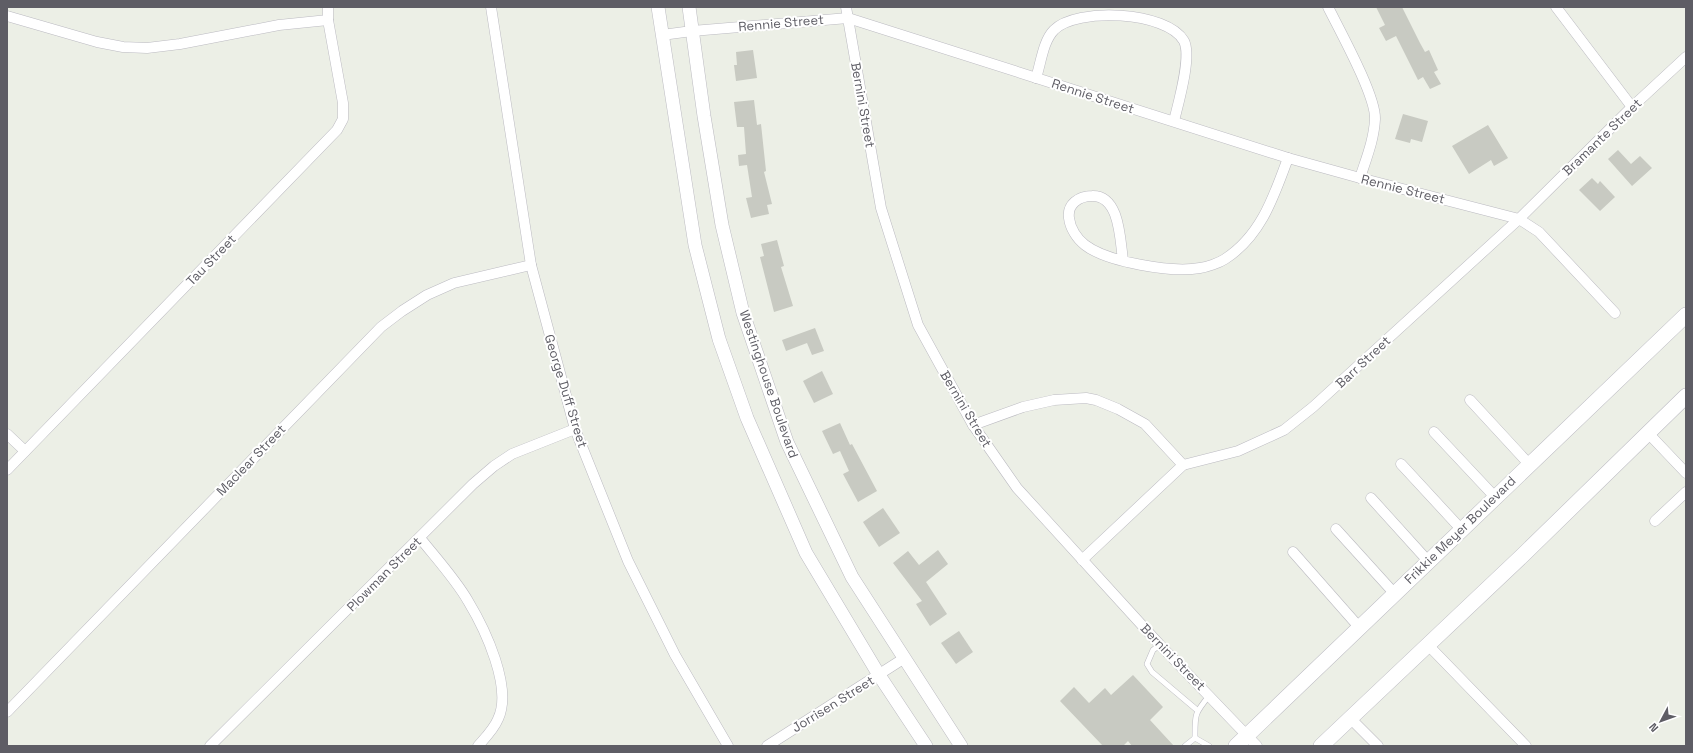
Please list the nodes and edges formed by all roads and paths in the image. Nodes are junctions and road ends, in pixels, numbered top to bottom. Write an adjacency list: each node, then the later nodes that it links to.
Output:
1 (328, 7): 10 (street, Tau Street)
2 (491, 7): 21 (street, George Duff Street)
3 (658, 7): 12 (street)
4 (688, 7): 11 (street, Westinghouse Boulevard)
5 (846, 7): 9 (street, Bernini Street)
6 (1328, 7): 18 (street)
7 (1556, 7): 15 (street)
8 (7, 16): 10 (street)
9 (848, 18): 11 (street, Rennie Street); 14 (street, Rennie Street); 26 (street, Bernini Street)
10 (328, 20): 31 (street, Tau Street)
11 (692, 31): 12 (street, Rennie Street); 51 (street, Westinghouse Boulevard)
12 (662, 34): 52 (street)
13 (1686, 56): 15 (street, Bramante Street)
14 (1036, 78): 16 (street, Rennie Street); 16 (street)
15 (1632, 107): 19 (street, Bramante Street)
16 (1174, 121): 17 (street, Rennie Street)
17 (1288, 158): 18 (street, Rennie Street); 20 (street)
18 (1360, 178): 19 (street, Rennie Street)
19 (1519, 219): 22 (street, Rennie Street); 34 (street, Barr Street)
20 (1123, 260): 20 (street)
21 (531, 265): 27 (street, George Duff Street); 55 (street, Maclear Street)
22 (1615, 313)
23 (1686, 315): 33 (main road, Frikkie Meyer Boulevard)
24 (1686, 396): 29 (main road)
25 (1470, 400): 33 (street)
26 (973, 425): 34 (street); 45 (street, Bernini Street)
27 (575, 429): 43 (street, Plowman Street); 62 (street, George Duff Street)
28 (1434, 432): 38 (street)
29 (1648, 433): 36 (street); 50 (main road)
30 (7, 434): 31 (street)
31 (25, 451): 35 (street, Tau Street)
32 (1401, 464): 42 (street)
33 (1529, 464): 38 (main road, Frikkie Meyer Boulevard)
34 (1183, 465): 45 (street, Barr Street)
35 (7, 470)
36 (1686, 473)
37 (1686, 492): 40 (street)
38 (1495, 497): 42 (main road, Frikkie Meyer Boulevard)
39 (1371, 498): 46 (street)
40 (1655, 521)
41 (1336, 529): 47 (street)
42 (1461, 529): 46 (main road, Frikkie Meyer Boulevard)
43 (420, 538): 60 (street, Plowman Street); 61 (street)
44 (1293, 552): 48 (street)
45 (1082, 560): 49 (street, Bernini Street)
46 (1428, 561): 47 (main road, Frikkie Meyer Boulevard)
47 (1394, 594): 48 (main road, Frikkie Meyer Boulevard)
48 (1359, 627): 58 (main road, Frikkie Meyer Boulevard)
49 (1160, 644): 53 (street, Bernini Street); 54 (lane)
50 (1428, 645): 56 (main road); 70 (street)
51 (903, 659): 52 (street, Jorrisen Street); 64 (street, Westinghouse Boulevard)
52 (879, 675): 59 (street); 63 (street, Jorrisen Street)
53 (1210, 695): 54 (lane); 58 (street, Bernini Street)
54 (1197, 710): 57 (lane)
55 (7, 712)
56 (1351, 718): 68 (main road); 69 (street)
57 (1195, 738): 65 (lane); 66 (lane)
58 (1252, 741): 67 (main road, Frikkie Meyer Boulevard)
59 (923, 745)
60 (210, 746)
61 (478, 746)
62 (728, 746)
63 (767, 746)
64 (960, 746)
65 (1185, 746)
66 (1209, 746)
67 (1236, 746)
68 (1321, 746)
69 (1378, 746)
70 (1526, 746)

